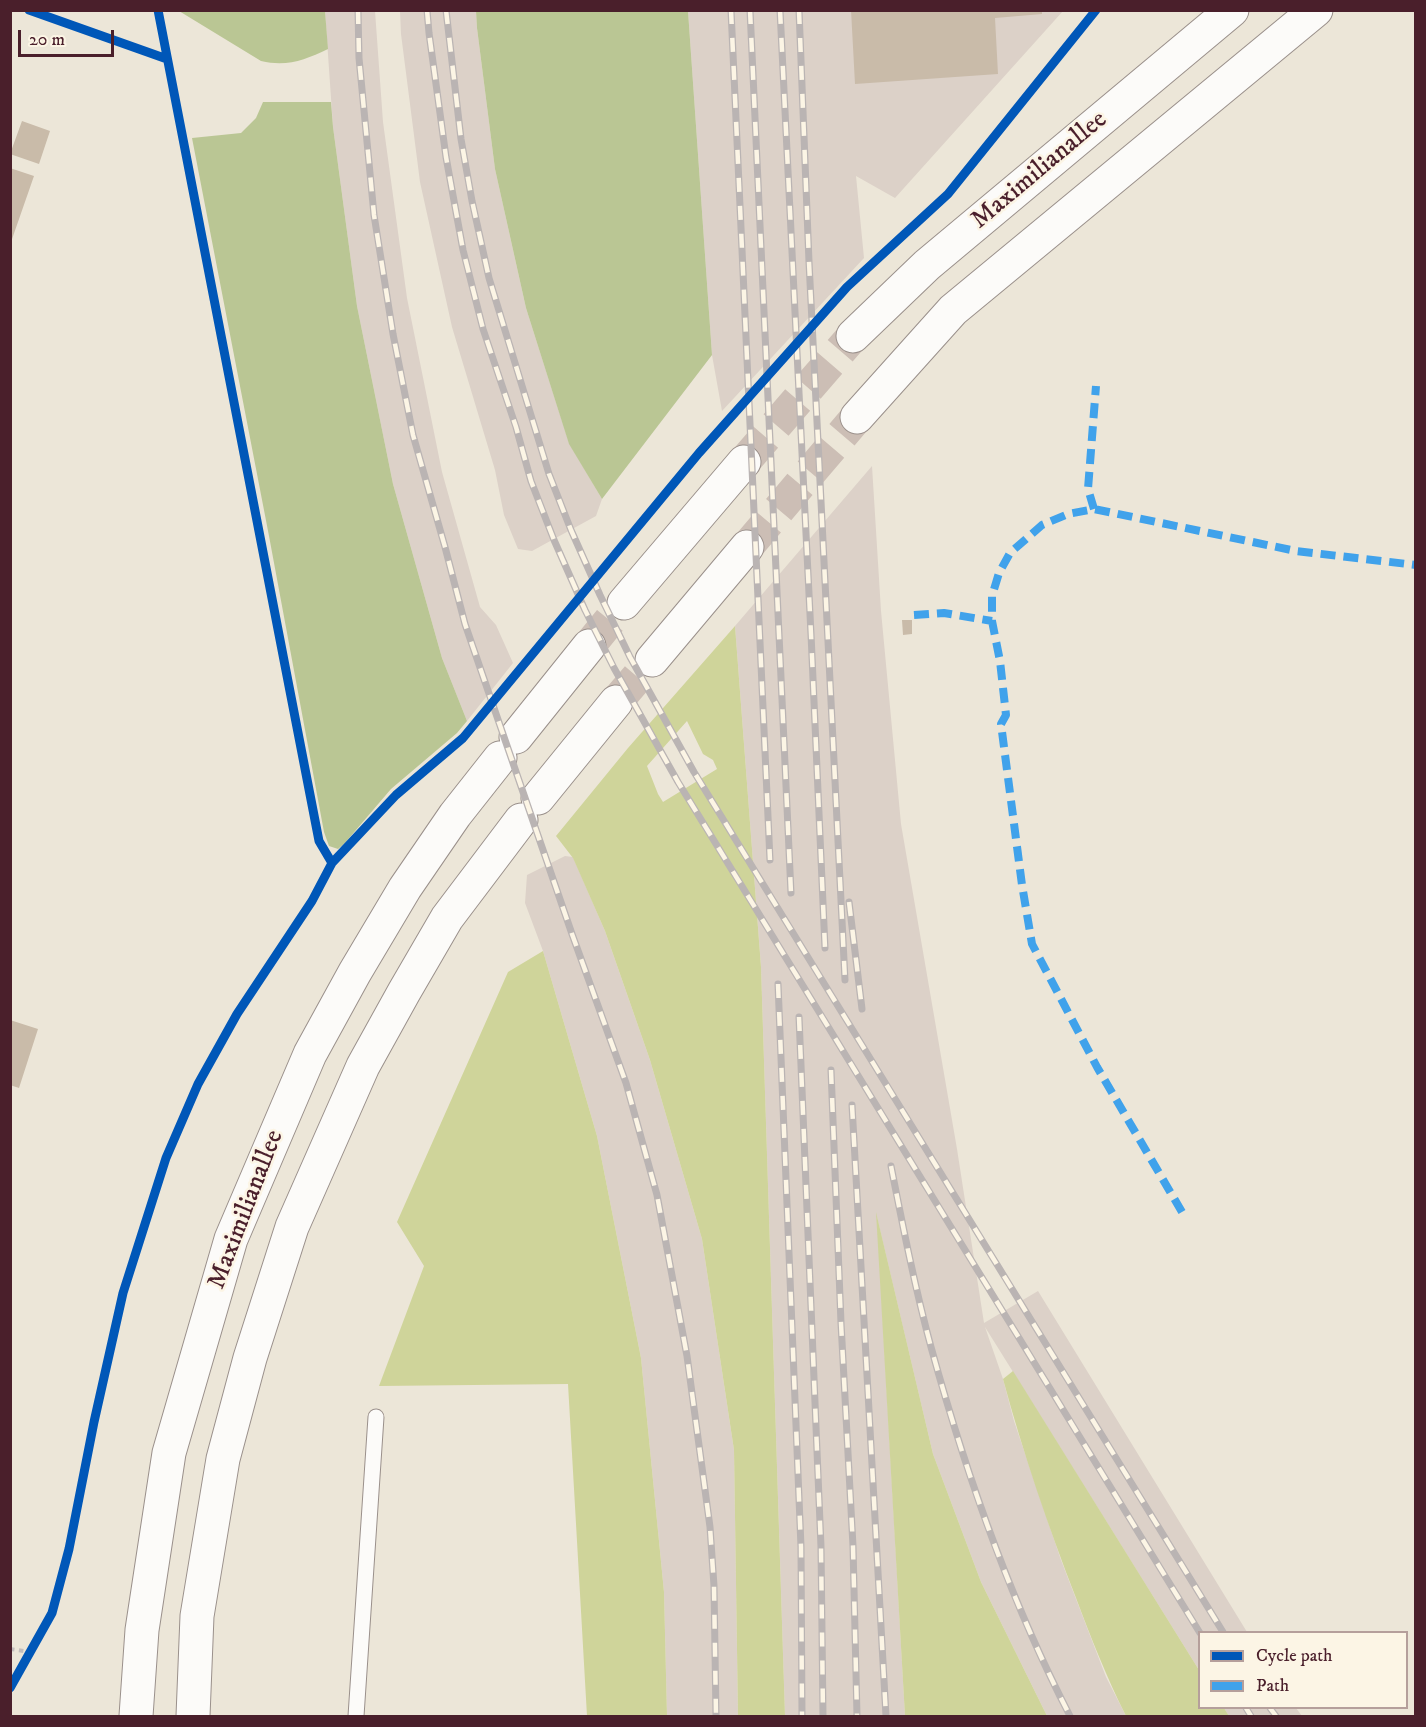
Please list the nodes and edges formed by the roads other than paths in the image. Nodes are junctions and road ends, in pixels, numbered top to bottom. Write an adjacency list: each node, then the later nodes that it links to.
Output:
1 (1232, 10): 3 (highway, Maximilianallee)
2 (1316, 10): 4 (highway)
3 (853, 336)
4 (857, 417)
5 (744, 462): 7 (highway)
6 (747, 547): 9 (highway)
7 (624, 603)
8 (588, 646): 12 (highway, Maximilianallee)
9 (652, 660)
10 (616, 702): 13 (highway)
11 (376, 1417): 14 (lane)
12 (136, 1716)
13 (193, 1716)
14 (356, 1716)

